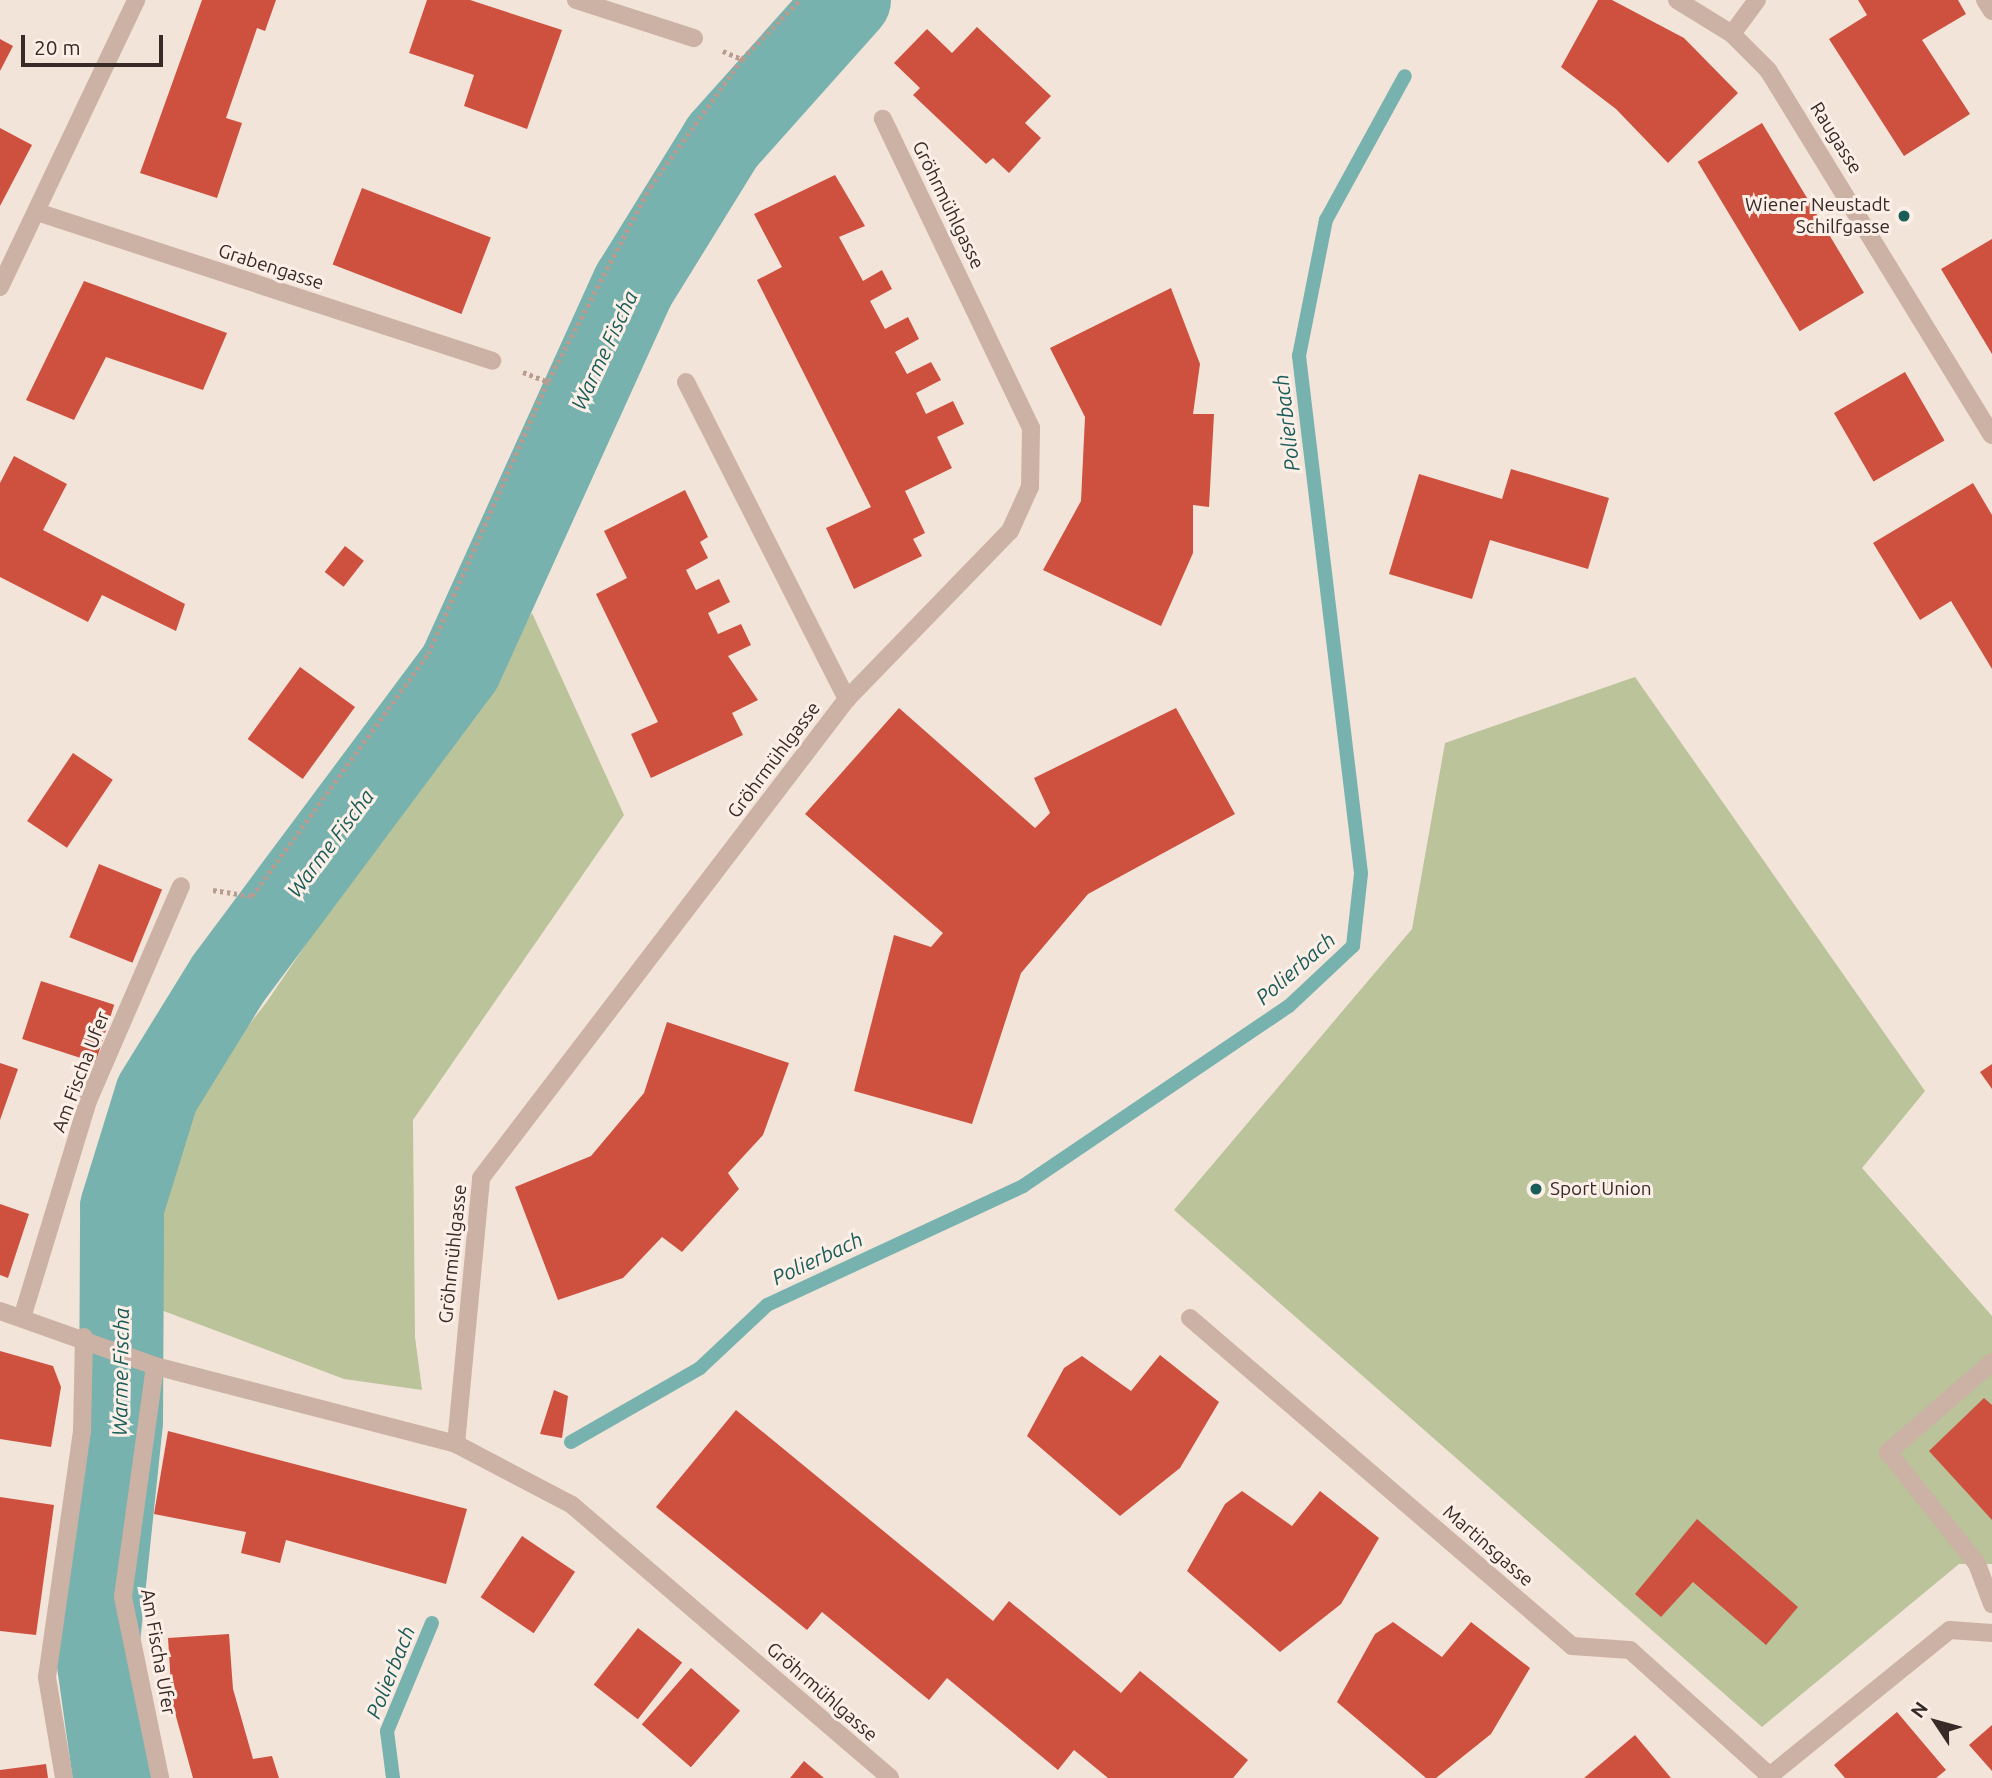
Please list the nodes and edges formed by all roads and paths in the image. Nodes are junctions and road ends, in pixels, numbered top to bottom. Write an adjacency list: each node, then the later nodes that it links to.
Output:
1 (136, 0): 11 (street)
2 (576, 0): 9 (street)
3 (800, 0): 17 (path)
4 (1677, 0): 8 (street, Raugasse)
5 (1758, 0): 8 (street)
6 (1985, 0): 7 (street)
7 (1992, 11)
8 (1732, 34): 15 (street, Raugasse)
9 (694, 38)
10 (883, 118): 16 (street, Gröhrmühlgasse)
11 (37, 212): 12 (street); 13 (street, Grabengasse)
12 (0, 287)
13 (492, 361)
14 (686, 382): 16 (street)
15 (1992, 435)
16 (847, 699): 24 (street, Gröhrmühlgasse)
17 (181, 886): 19 (street, Am Fischa Ufer)
18 (0, 1311): 19 (street, Gröhrmühlgasse)
19 (22, 1318): 21 (street, Gröhrmühlgasse)
20 (1190, 1318): 27 (street, Martinsgasse)
21 (85, 1337): 23 (street, Gröhrmühlgasse); 28 (street)
22 (1992, 1362): 25 (street)
23 (155, 1366): 24 (street, Gröhrmühlgasse); 29 (street, Am Fischa Ufer)
24 (456, 1444): 30 (street, Gröhrmühlgasse)
25 (1992, 1604)
26 (1992, 1633): 27 (street, Martinsgasse)
27 (1769, 1777)
28 (64, 1778)
29 (160, 1778)
30 (890, 1778)

